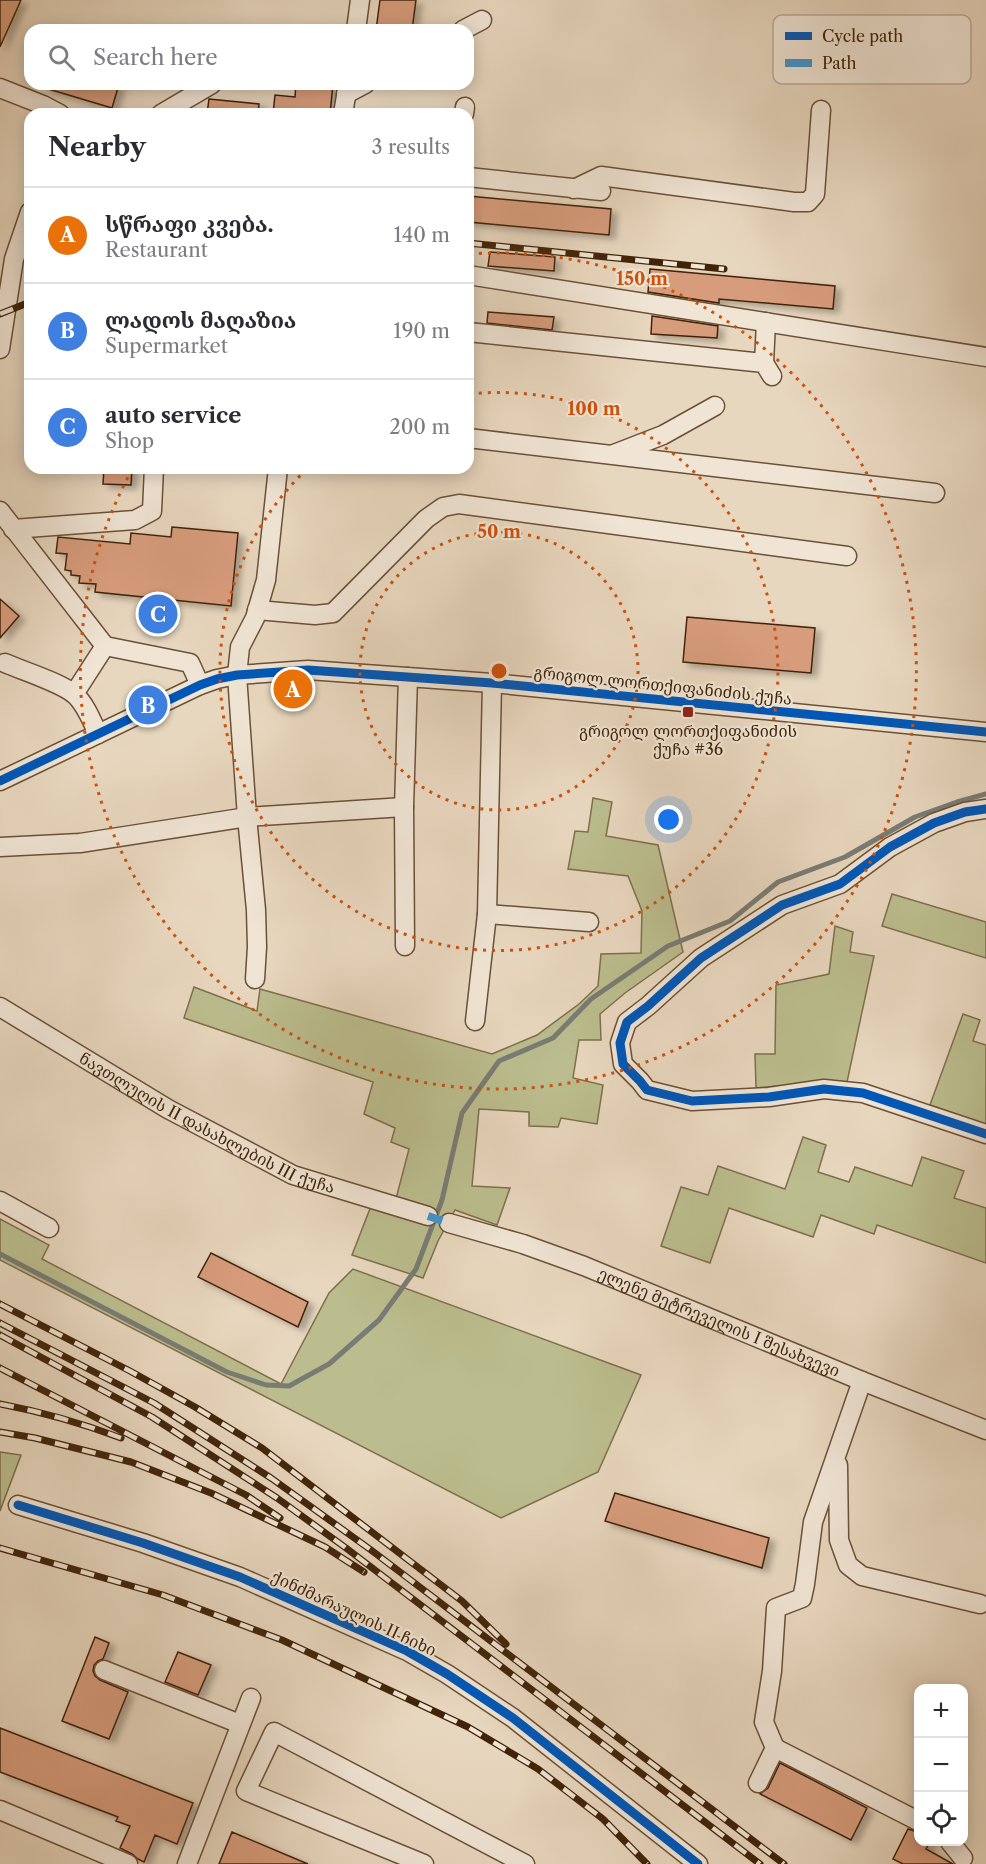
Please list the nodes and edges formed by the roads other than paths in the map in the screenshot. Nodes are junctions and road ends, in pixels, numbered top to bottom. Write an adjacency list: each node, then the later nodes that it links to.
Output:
1 (360, 0): 3 (street)
2 (482, 20): 4 (street)
3 (357, 24)
4 (474, 24)
5 (0, 88): 8 (street)
6 (202, 90): 9 (street)
7 (347, 90): 10 (street)
8 (49, 108)
9 (171, 108)
10 (344, 108)
11 (822, 110): 13 (street)
12 (474, 178): 13 (street)
13 (574, 189): 14 (street)
14 (601, 191)
15 (24, 230): 18 (street)
16 (0, 274): 18 (street)
17 (474, 276): 19 (street)
18 (6, 306): 21 (street)
19 (766, 322): 20 (street); 22 (street)
20 (474, 333)
21 (0, 349)
22 (986, 357)
23 (715, 406): 25 (street)
24 (474, 439): 25 (street)
25 (612, 455): 28 (street)
26 (154, 474): 30 (street)
27 (277, 474): 32 (street)
28 (935, 493)
29 (0, 512): 30 (street)
30 (13, 529): 33 (street)
31 (847, 556): 32 (street)
32 (257, 610): 35 (street)
33 (105, 646): 38 (street); 39 (street)
34 (5, 663): 39 (street)
35 (237, 675): 36 (street, გრიგოლ ლორთქიფანიძის ქუჩა); 38 (street, გრიგოლ ლორთქიფანიძის ქუჩა); 45 (street)
36 (408, 677): 37 (street, გრიგოლ ლორთქიფანიძის ქუჩა); 43 (street)
37 (492, 683): 40 (street, გრიგოლ ლორთქიფანიძის ქუჩა); 47 (street)
38 (200, 685): 41 (street, გრიგოლ ლორთქიფანიძის ქუჩა)
39 (74, 694): 41 (street)
40 (986, 732)
41 (98, 734): 42 (street, გრიგოლ ლორთქიფანიძის ქუჩა)
42 (0, 780)
43 (404, 807): 45 (street); 49 (street)
44 (986, 809): 53 (street)
45 (247, 817): 46 (street); 50 (street)
46 (0, 847)
47 (487, 914): 48 (street); 52 (street)
48 (589, 922)
49 (405, 946)
50 (255, 979)
51 (0, 1006): 55 (street, ნავთლუღის II დასახლების III ქუჩა)
52 (475, 1021)
53 (986, 1134)
54 (0, 1201): 57 (street)
55 (428, 1216)
56 (449, 1224): 58 (street, ელენე მეტრეველის I შესახვევი)
57 (49, 1228)
58 (862, 1381): 59 (street, ელენე მეტრეველის I შესახვევი); 60 (street)
59 (986, 1430)
60 (838, 1451): 62 (street); 66 (street)
61 (18, 1505): 76 (street, ქინძმარაულის II ჩიხი)
62 (980, 1604)
63 (104, 1670): 65 (street)
64 (251, 1698): 65 (street)
65 (240, 1724): 74 (street)
66 (775, 1748): 67 (street); 69 (street)
67 (758, 1783)
68 (0, 1810): 73 (street)
69 (914, 1819)
70 (953, 1846): 71 (street)
71 (963, 1858)
72 (522, 1863): 75 (street)
73 (128, 1864)
74 (187, 1864)
75 (424, 1864)
76 (698, 1864)

